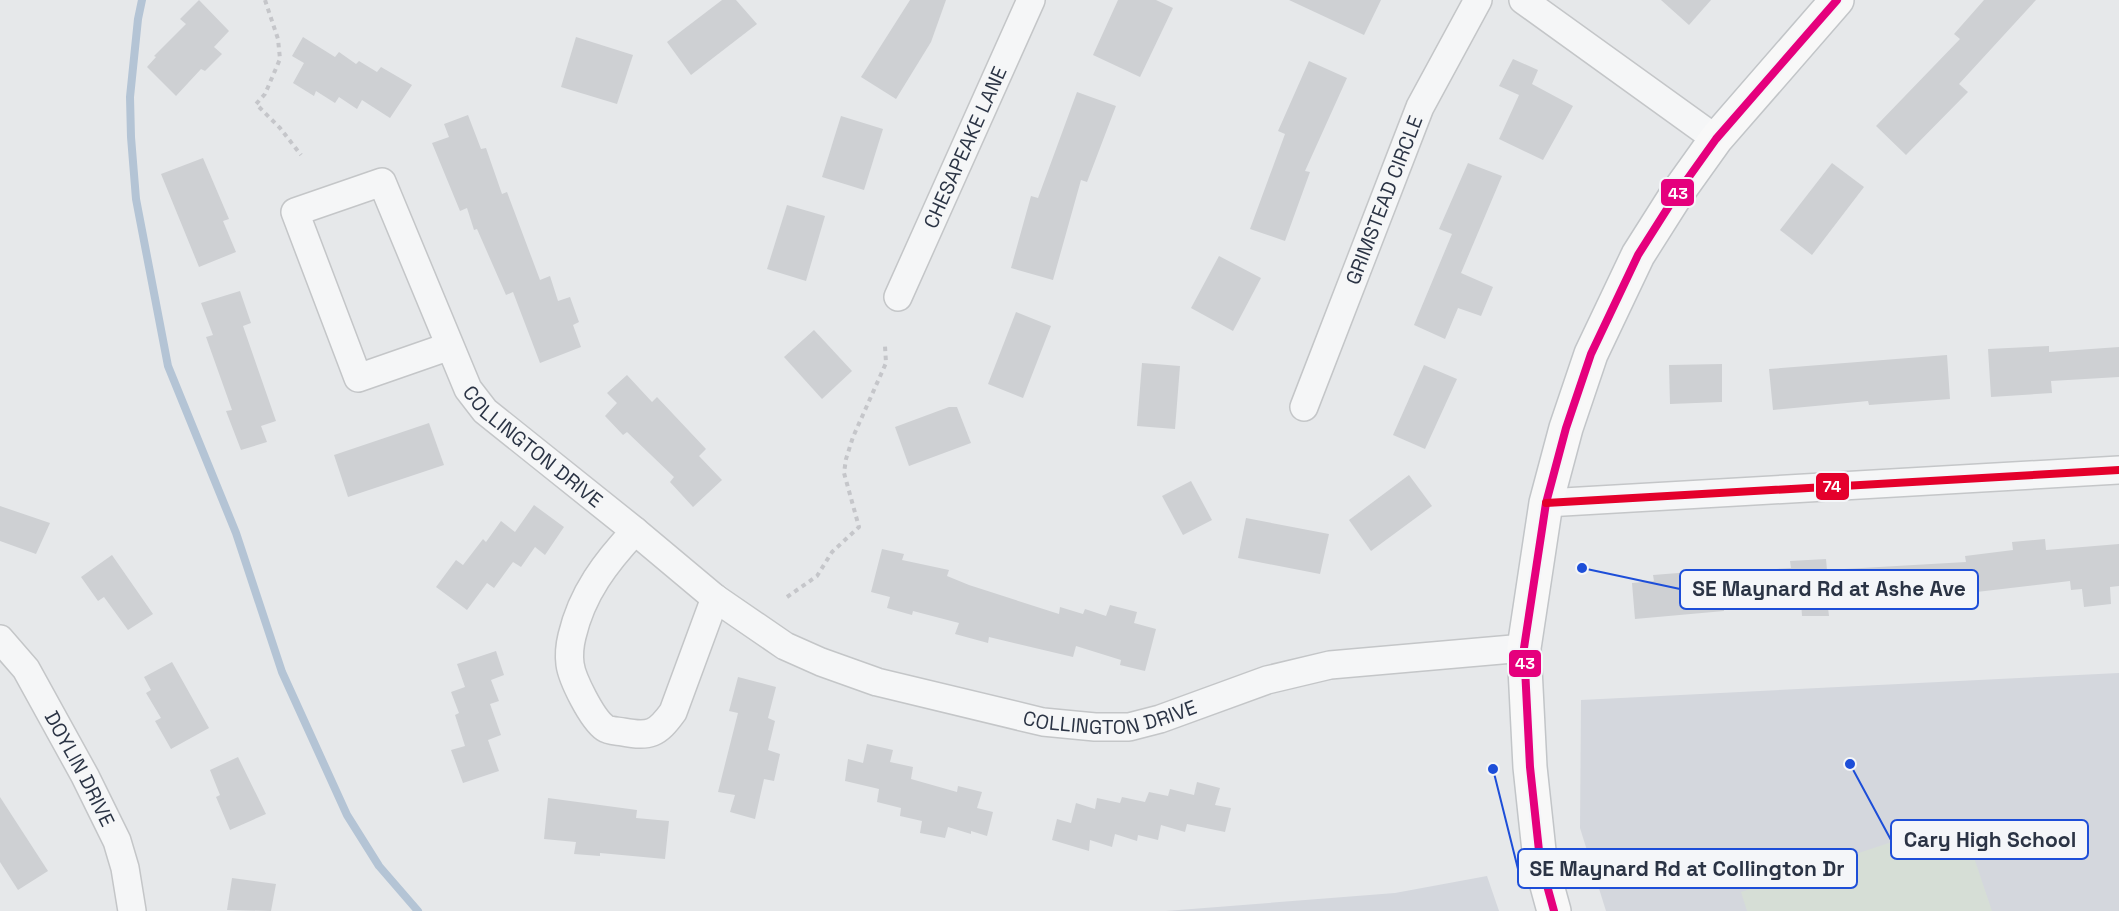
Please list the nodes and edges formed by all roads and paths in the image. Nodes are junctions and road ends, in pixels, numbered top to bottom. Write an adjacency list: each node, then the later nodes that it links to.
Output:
1 (265, 0): 7 (path)
2 (1031, 0): 8 (street, CHESAPEAKE LANE)
3 (1478, 0): 11 (street, GRIMSTEAD CIRCLE)
4 (1523, 0): 6 (street)
5 (1837, 0): 6 (main road)
6 (1716, 139): 13 (main road)
7 (301, 155)
8 (898, 297)
9 (450, 346): 9 (street, COLLINGTON DRIVE); 14 (street, COLLINGTON DRIVE)
10 (885, 346): 15 (path)
11 (1304, 407)
12 (2119, 470): 13 (street)
13 (1546, 503): 18 (main road)
14 (635, 531): 16 (street, COLLINGTON DRIVE); 16 (street)
15 (787, 597)
16 (715, 598): 18 (street, COLLINGTON DRIVE)
17 (0, 639): 19 (street, DOYLIN DRIVE)
18 (1524, 648): 20 (main road)
19 (132, 911)
20 (1554, 911)

